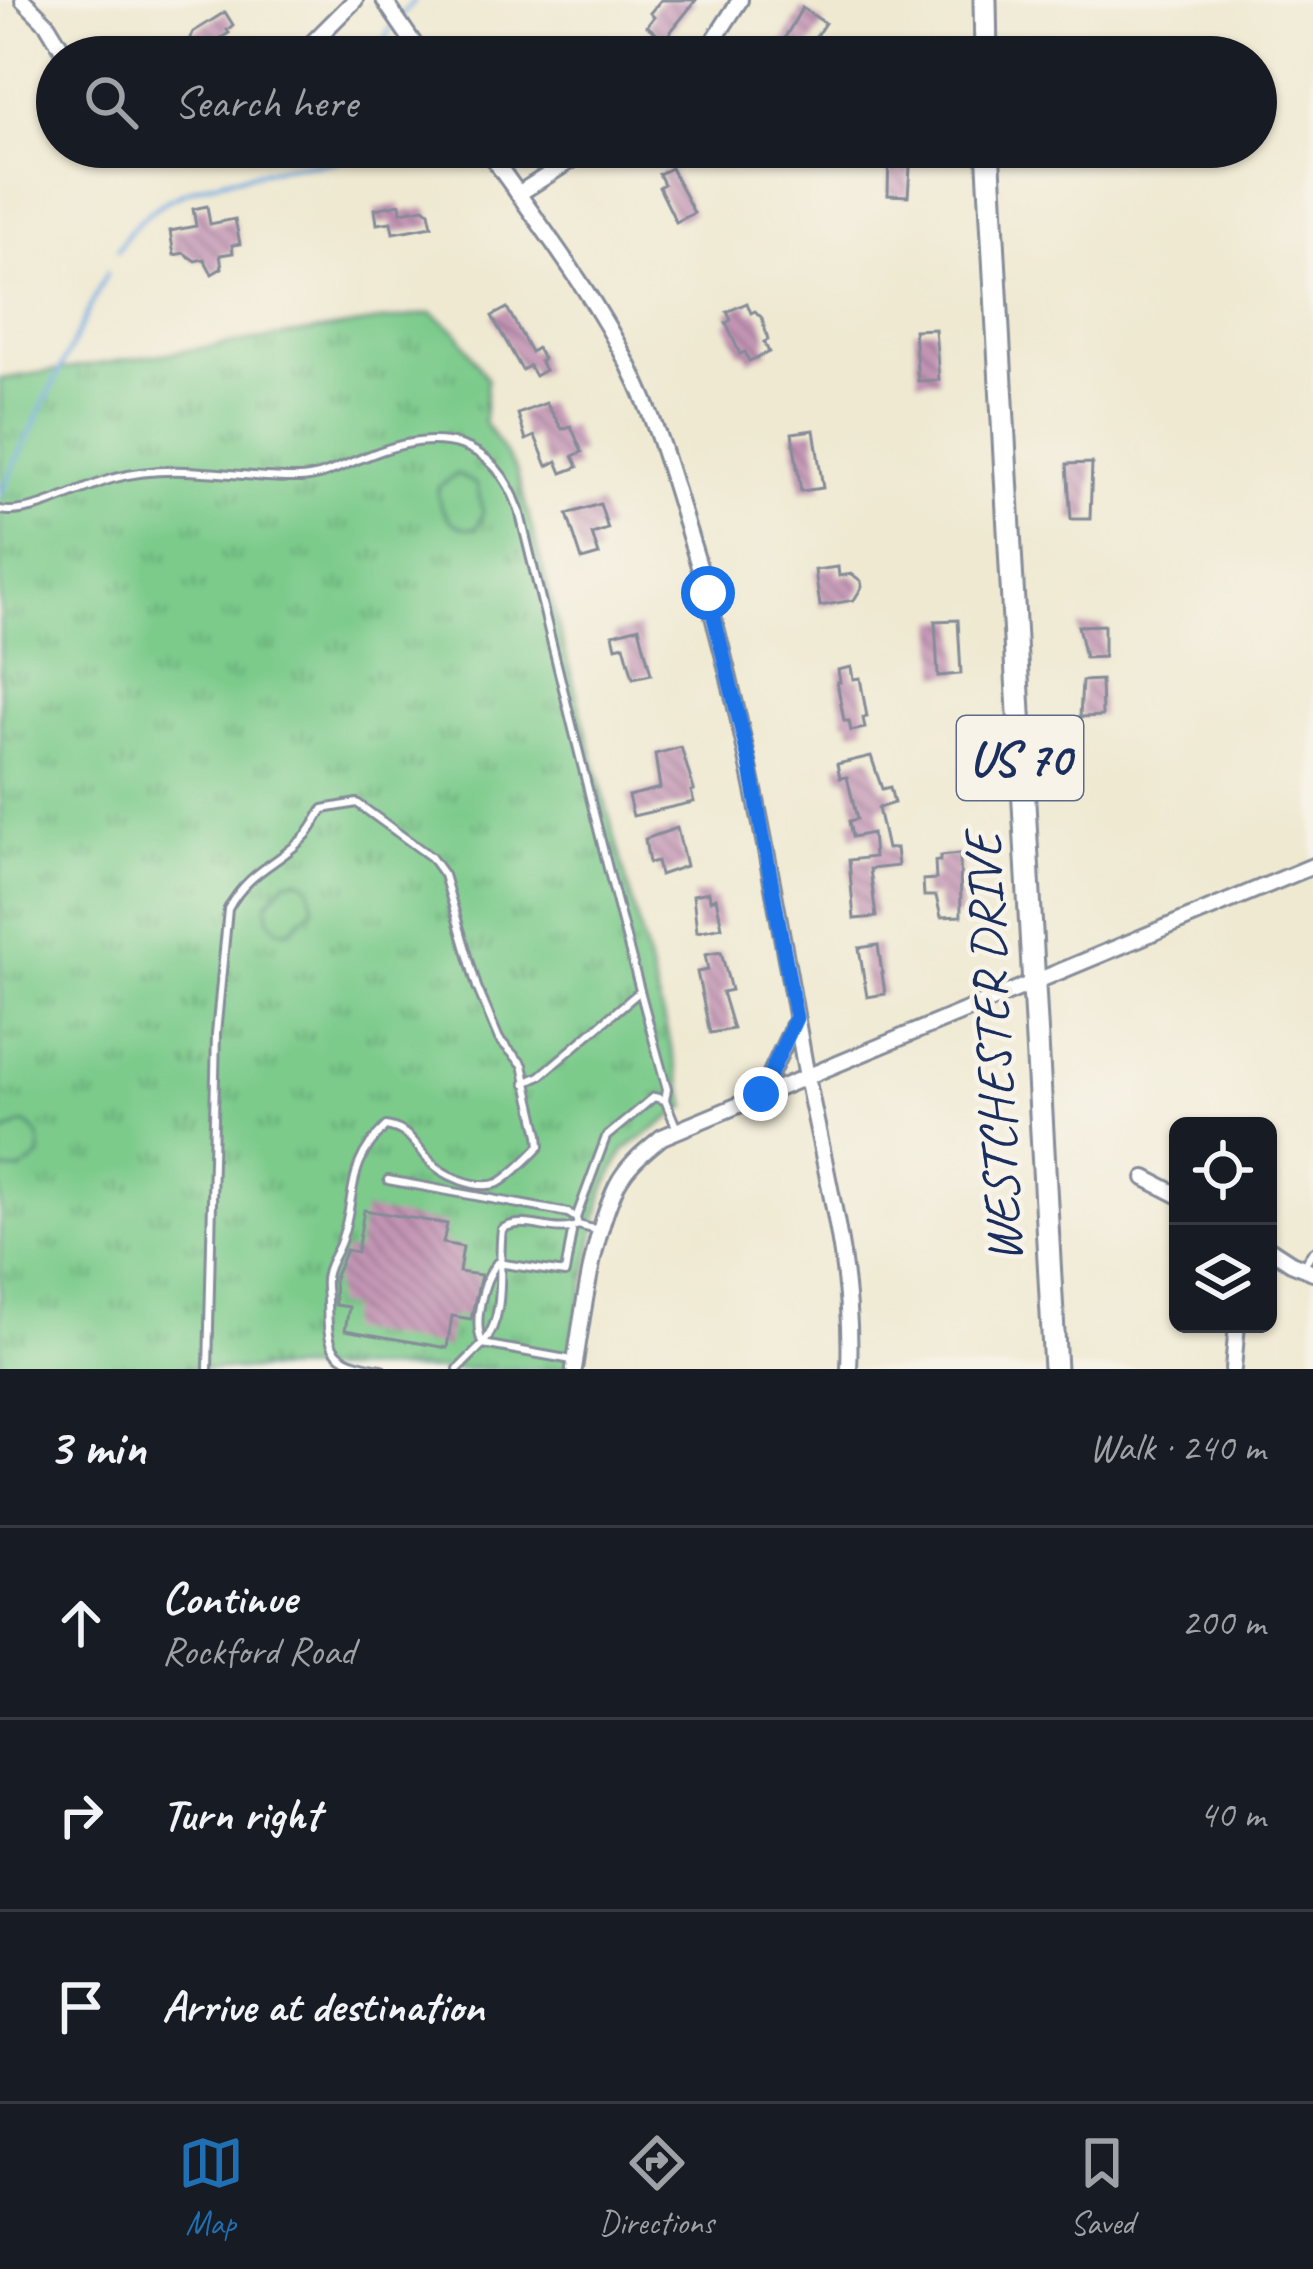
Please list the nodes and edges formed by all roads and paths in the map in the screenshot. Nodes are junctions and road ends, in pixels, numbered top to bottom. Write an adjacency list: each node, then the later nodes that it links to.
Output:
1 (22, 0): 6 (street)
2 (356, 0): 7 (street)
3 (740, 0): 9 (street)
4 (985, 0): 10 (main road)
5 (386, 4): 8 (street)
6 (54, 36)
7 (319, 36)
8 (408, 36)
9 (717, 36)
10 (986, 36)
11 (500, 168): 14 (street)
12 (559, 168): 14 (street)
13 (989, 168): 17 (main road, WESTCHESTER DRIVE / US 70)
14 (518, 194): 19 (street)
15 (1, 511): 18 (lane)
16 (1313, 866): 17 (street)
17 (1032, 982): 20 (street); 41 (main road, WESTCHESTER DRIVE / US 70)
18 (640, 992): 21 (lane); 23 (lane)
19 (796, 1018): 20 (street); 22 (street)
20 (806, 1075): 22 (street); 40 (street)
21 (525, 1083): 37 (lane); 38 (lane)
22 (761, 1094): 24 (street)
23 (664, 1100): 24 (lane); 28 (lane)
24 (677, 1129): 29 (street)
25 (1144, 1178): 27 (street)
26 (388, 1180): 28 (lane)
27 (1169, 1191)
28 (575, 1224): 29 (lane); 32 (lane); 32 (lane)
29 (602, 1232): 36 (street)
30 (1313, 1251): 33 (lane)
31 (1277, 1258): 33 (street)
32 (497, 1263): 35 (lane); 35 (lane)
33 (1307, 1270)
34 (1236, 1333): 42 (street)
35 (483, 1344): 36 (lane); 39 (lane)
36 (575, 1365)
37 (208, 1369)
38 (381, 1369)
39 (458, 1369)
40 (849, 1369)
41 (1055, 1369)
42 (1233, 1369)

